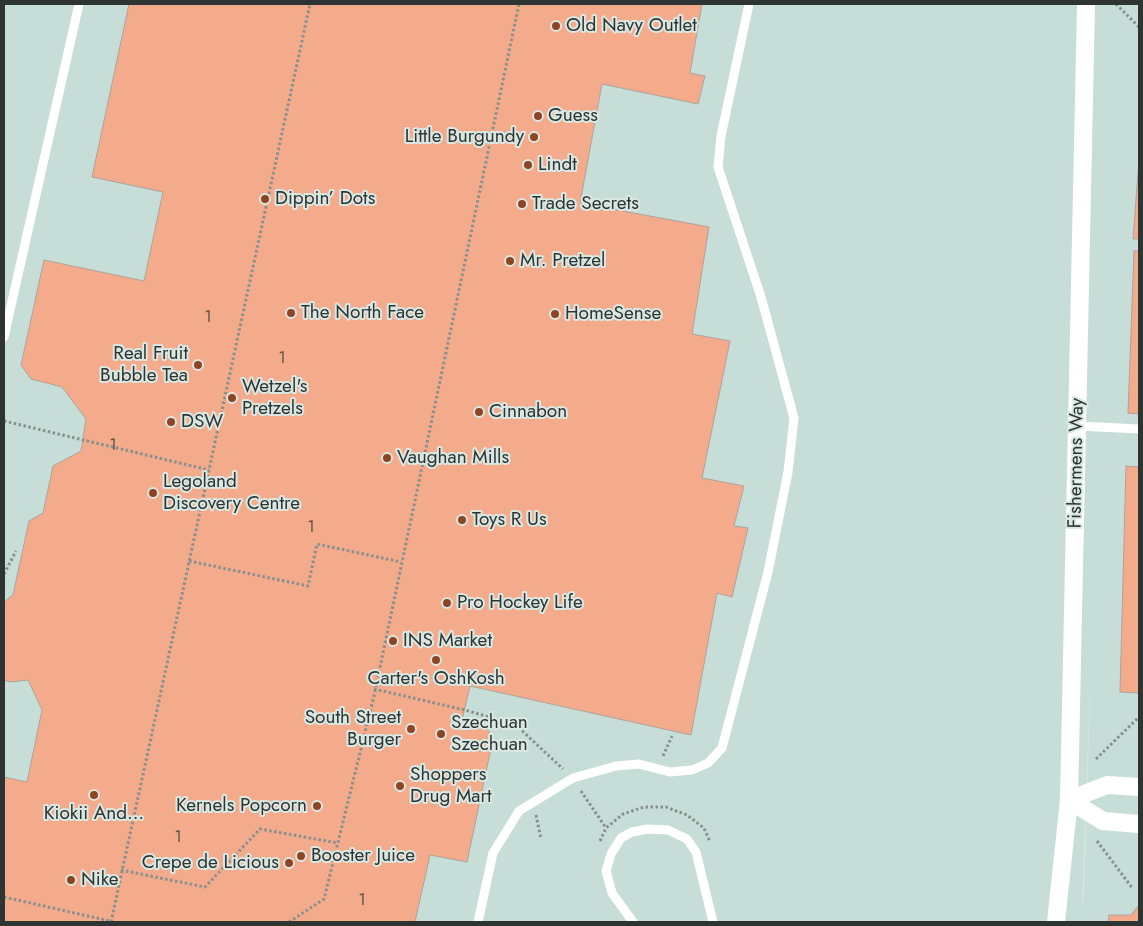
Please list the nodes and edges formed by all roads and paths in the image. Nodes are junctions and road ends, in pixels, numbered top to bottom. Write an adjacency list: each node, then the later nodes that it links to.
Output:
1 (79, 4): 8 (lane)
2 (310, 4): 12 (path)
3 (518, 4): 15 (path)
4 (748, 4): 21 (lane)
5 (1086, 4): 10 (street, Fishermens Way)
6 (1116, 4): 7 (path)
7 (1139, 27)
8 (4, 337)
9 (4, 421): 12 (path)
10 (1078, 426): 11 (lane); 24 (street, Fishermens Way)
11 (1139, 429)
12 (209, 470): 14 (path)
13 (16, 551): 16 (path)
14 (189, 561): 15 (path); 31 (path)
15 (401, 562): 17 (path)
16 (4, 574)
17 (374, 690): 22 (path); 30 (path)
18 (1139, 717): 20 (path)
19 (672, 736): 21 (path)
20 (1096, 760)
21 (659, 769): 22 (lane)
22 (573, 778): 25 (lane); 27 (path)
23 (1139, 787): 24 (street)
24 (1069, 800): 26 (street); 39 (street, Fishermens Way)
25 (534, 802): 28 (path); 36 (lane)
26 (1139, 824)
27 (606, 828)
28 (541, 839)
29 (1097, 841): 32 (path)
30 (338, 843): 31 (path); 35 (path)
31 (121, 870): 34 (path)
32 (1133, 889)
33 (4, 897): 34 (path)
34 (110, 922)
35 (288, 922)
36 (478, 922)
37 (633, 922): 38 (lane)
38 (713, 922)
39 (1056, 922)

